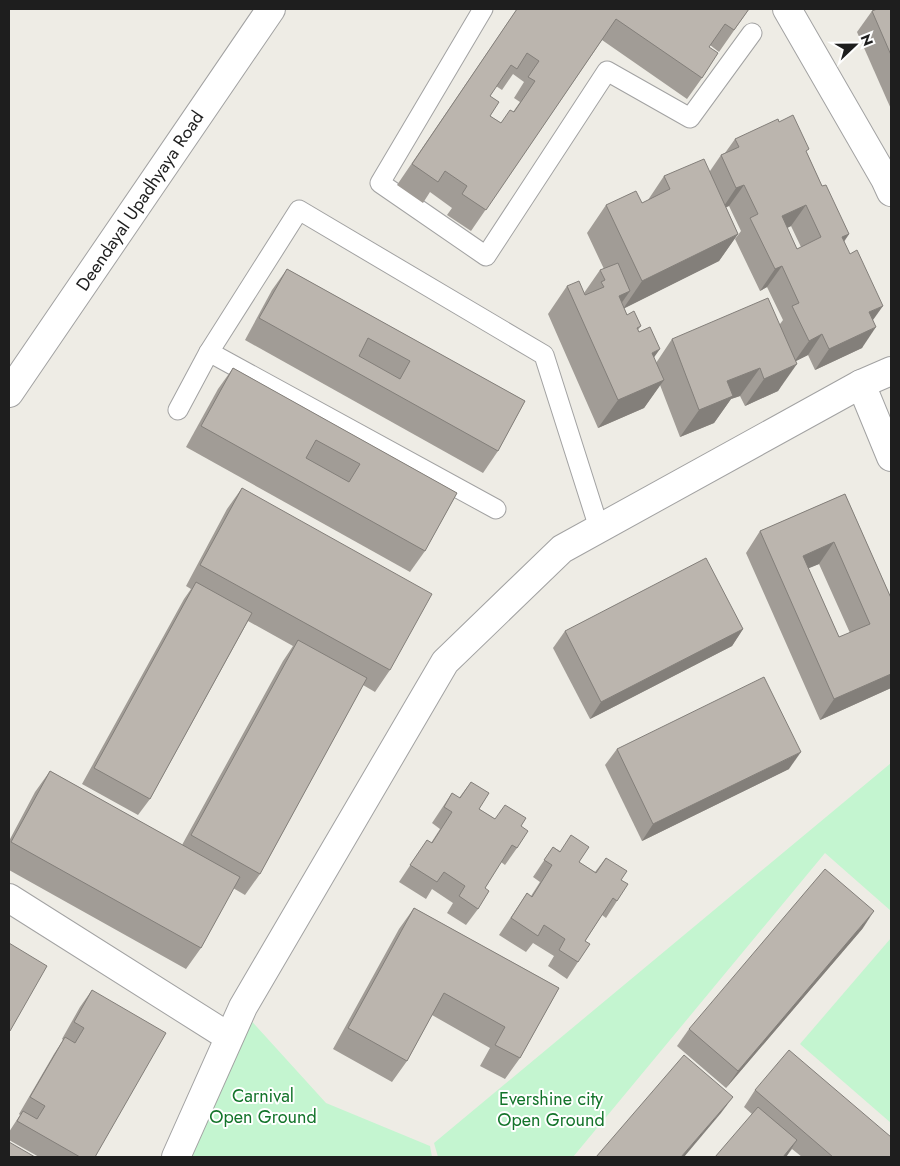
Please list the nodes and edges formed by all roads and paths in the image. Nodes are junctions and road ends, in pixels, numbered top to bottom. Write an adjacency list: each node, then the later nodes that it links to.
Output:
1 (271, 9): 9 (street, Deendayal Upadhyaya Road)
2 (483, 9): 4 (lane)
3 (786, 9): 5 (street)
4 (752, 34)
5 (889, 183)
6 (209, 352): 10 (lane); 12 (lane); 13 (lane)
7 (891, 371): 8 (street)
8 (861, 384): 11 (street); 13 (street)
9 (9, 393)
10 (178, 410)
11 (891, 457)
12 (496, 510)
13 (599, 528): 15 (street)
14 (9, 898): 15 (street)
15 (228, 1037): 16 (street)
16 (176, 1157)

